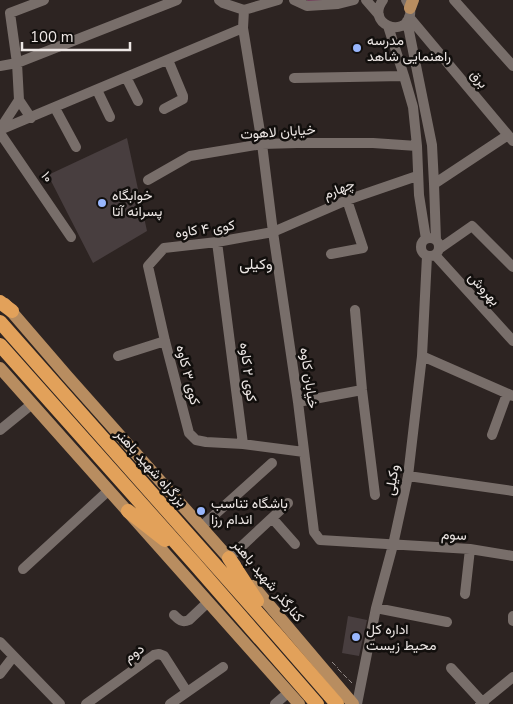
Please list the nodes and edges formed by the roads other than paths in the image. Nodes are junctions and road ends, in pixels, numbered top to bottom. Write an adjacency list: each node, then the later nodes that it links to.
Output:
1 (44, 0): 16 (street)
2 (177, 0): 16 (street)
3 (219, 0): 11 (street)
4 (278, 0): 11 (street)
5 (294, 0): 6 (street)
6 (354, 0)
7 (366, 0): 12 (street)
8 (382, 0): 12 (street)
9 (454, 0): 18 (street)
10 (409, 9): 13 (street); 30 (street, برق); 36 (street, وکیلی)
11 (244, 10): 14 (street, خیابان کاوه)
12 (379, 15): 13 (street)
13 (388, 26): 19 (street, وکیلی)
14 (244, 28): 15 (street); 31 (street, خیابان کاوه)
15 (168, 60): 20 (street); 26 (street)
16 (17, 63): 17 (street); 23 (street)
17 (0, 66)
18 (513, 66)
19 (404, 76): 21 (street); 32 (street, وکیلی)
20 (126, 78): 22 (street); 24 (street)
21 (294, 78)
22 (97, 90): 25 (street); 27 (street)
23 (18, 100): 28 (street); 29 (street)
24 (138, 102)
25 (55, 108): 28 (street); 33 (street)
26 (164, 109)
27 (110, 117)
28 (31, 118): 29 (street)
29 (0, 131): 39 (street, ۱۰)
30 (511, 138): 36 (street)
31 (262, 144): 32 (street, خیابان لاهوت); 35 (street, خیابان لاهوت); 38 (street, خیابان کاوه)
32 (417, 146): 34 (street, وکیلی)
33 (76, 147)
34 (417, 176): 37 (street, چهارم); 41 (street, وکیلی)
35 (148, 180)
36 (434, 184): 41 (street, وکیلی)
37 (346, 200): 38 (street, چهارم); 42 (street)
38 (273, 232): 40 (street, کوی ۴ کاوه); 57 (street, خیابان کاوه)
39 (70, 237)
40 (217, 242): 43 (street, کوی ۴ کاوه); 61 (street, کوی ۲ کاوه)
41 (433, 248): 44 (street); 50 (street, بهروش); 53 (street, وکیلی)
42 (331, 254)
43 (148, 266): 49 (street, کوی ۳ کاوه)
44 (513, 266)
45 (0, 300): 47 (highway)
46 (355, 310): 55 (street)
47 (12, 311): 71 (main road, کنارگذر شهید باهنر)
48 (0, 322): 86 (highway, بزرگراه شهید باهنر)
49 (165, 341): 52 (street); 61 (street, کوی ۳ کاوه)
50 (513, 341)
51 (0, 345): 77 (highway)
52 (118, 356)
53 (422, 356): 56 (street); 64 (street, وکیلی)
54 (0, 368): 58 (main road)
55 (362, 390): 57 (street); 67 (street)
56 (510, 395): 60 (street)
57 (298, 402): 62 (street, خیابان کاوه)
58 (32, 404): 59 (street); 65 (main road)
59 (0, 430)
60 (492, 435)
61 (243, 444): 62 (street)
62 (304, 452): 73 (street, خیابان کاوه)
63 (272, 463): 71 (street)
64 (408, 476): 66 (street); 73 (street, وکیلی)
65 (109, 490): 69 (main road); 78 (street)
66 (513, 491)
67 (375, 495)
68 (288, 503): 70 (street)
69 (128, 511): 77 (highway); 80 (main road)
70 (272, 518): 72 (street); 76 (street)
71 (201, 526): 76 (main road, کنارگذر شهید باهنر)
72 (295, 544)
73 (394, 545): 74 (street, سوم); 81 (street, وکیلی)
74 (470, 549): 75 (street, سوم); 79 (street)
75 (513, 556)
76 (229, 558): 86 (highway); 103 (main road, کنارگذر شهید باهنر)
77 (195, 564): 101 (highway)
78 (22, 569)
79 (465, 594)
80 (208, 602): 82 (street); 94 (main road)
81 (376, 608): 85 (street); 104 (street, وکیلی)
82 (174, 615)
83 (513, 616): 84 (street)
84 (513, 621)
85 (447, 622)
86 (278, 636): 102 (highway, بزرگراه شهید باهنر)
87 (0, 642): 88 (street)
88 (13, 657): 91 (street); 96 (street)
89 (223, 667): 93 (street)
90 (451, 668): 95 (street)
91 (0, 674)
92 (513, 677): 95 (street)
93 (187, 692): 97 (street, دوم); 98 (street)
94 (289, 692): 99 (street); 100 (main road)
95 (482, 703)
96 (60, 704)
97 (86, 704)
98 (170, 704)
99 (275, 704)
100 (299, 704)
101 (317, 704)
102 (337, 704)
103 (353, 704)
104 (357, 704)

